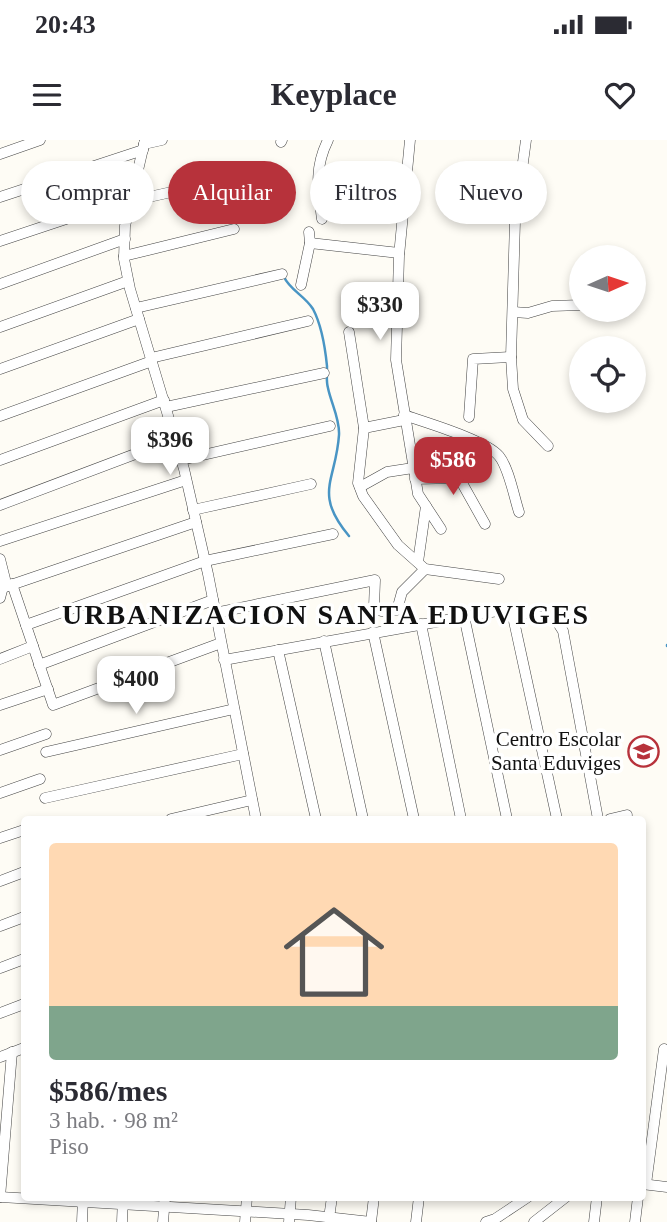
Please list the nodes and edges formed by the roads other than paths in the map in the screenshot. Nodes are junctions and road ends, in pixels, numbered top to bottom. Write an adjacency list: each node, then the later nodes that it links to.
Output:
1 (40, 140): 7 (street)
2 (162, 140): 6 (street)
3 (328, 140): 8 (street)
4 (410, 140): 15 (street)
5 (526, 140): 23 (street)
6 (144, 145): 9 (street)
7 (0, 154)
8 (319, 161)
9 (0, 197)
10 (53, 224): 14 (street)
11 (127, 224): 13 (street)
12 (234, 229): 16 (street)
13 (125, 239): 16 (street); 19 (street)
14 (0, 241)
15 (399, 253): 20 (street); 35 (street)
16 (124, 256): 18 (street)
17 (282, 274): 22 (street)
18 (128, 281): 22 (street); 26 (street)
19 (0, 284)
20 (301, 285)
21 (569, 305): 23 (street)
22 (135, 308): 24 (street)
23 (513, 312): 28 (street)
24 (139, 319): 29 (street); 30 (street)
25 (308, 321): 29 (street)
26 (0, 327)
27 (349, 332): 37 (street)
28 (511, 357): 34 (street); 39 (street)
29 (152, 359): 32 (street); 33 (street)
30 (0, 369)
31 (324, 373): 32 (street)
32 (165, 403): 38 (street); 40 (street)
33 (0, 416)
34 (469, 417)
35 (404, 418): 37 (street); 42 (street); 50 (street)
36 (330, 426): 41 (street)
37 (364, 428): 46 (street)
38 (175, 439): 41 (street); 47 (street)
39 (548, 446)
40 (0, 460)
41 (181, 460): 44 (street)
42 (413, 468): 43 (street); 46 (street)
43 (415, 479): 48 (street); 52 (street)
44 (186, 480): 49 (street); 55 (street)
45 (312, 484): 49 (street)
46 (360, 487): 58 (street)
47 (0, 505)
48 (426, 506): 53 (street); 58 (street)
49 (193, 510): 51 (street)
50 (519, 512)
51 (196, 522): 57 (street); 60 (street)
52 (485, 524)
53 (441, 529)
54 (333, 534): 57 (street)
55 (0, 541)
56 (0, 559): 60 (street)
57 (205, 561): 62 (street); 67 (street)
58 (422, 566): 59 (street); 64 (street)
59 (499, 579)
60 (8, 585): 61 (street); 67 (street)
61 (0, 598)
62 (212, 600): 64 (street); 75 (street)
63 (512, 612): 65 (street); 95 (street); 96 (street)
64 (215, 613): 70 (street)
65 (464, 616): 66 (street); 94 (street)
66 (421, 624): 68 (street); 93 (street)
67 (26, 625): 71 (street)
68 (373, 632): 69 (street); 92 (street)
69 (324, 641): 72 (street); 91 (street)
70 (221, 643): 74 (street); 76 (street)
71 (33, 646): 73 (street); 75 (street)
72 (278, 650): 74 (street); 90 (street)
73 (0, 659)
74 (224, 660): 78 (street)
75 (39, 665): 76 (street)
76 (48, 689): 77 (street)
77 (0, 705)
78 (234, 709): 81 (street); 82 (street)
79 (46, 734): 80 (street)
80 (0, 750)
81 (46, 752)
82 (243, 754): 85 (street); 86 (street)
83 (40, 779): 84 (street)
84 (0, 793)
85 (46, 798)
86 (252, 800): 88 (street); 89 (street)
87 (627, 815): 97 (street)
88 (185, 816)
89 (255, 816)
90 (315, 816)
91 (362, 816)
92 (413, 816)
93 (460, 816)
94 (506, 816)
95 (556, 816)
96 (597, 816)
97 (623, 816)
98 (21, 831): 99 (street)
99 (0, 838)
100 (21, 873): 101 (street)
101 (0, 881)
102 (21, 918): 103 (street)
103 (0, 926)
104 (21, 960): 105 (street)
105 (0, 968)
106 (21, 1005): 107 (street)
107 (0, 1013)
108 (21, 1049): 110 (street)
109 (664, 1049): 112 (street)
110 (12, 1052): 111 (street); 115 (street)
111 (0, 1056)
112 (646, 1170)
113 (646, 1184): 114 (street)
114 (667, 1187)
115 (0, 1197): 116 (street)
116 (21, 1198)
117 (83, 1201): 133 (street)
118 (123, 1201): 127 (street); 134 (street)
119 (207, 1201): 128 (street)
120 (331, 1201): 132 (street)
121 (374, 1201): 136 (street)
122 (419, 1201): 137 (street)
123 (522, 1201): 138 (street)
124 (562, 1201): 129 (street)
125 (597, 1201): 140 (street)
126 (638, 1201): 141 (street)
127 (164, 1202): 128 (street); 135 (street)
128 (206, 1209): 130 (street)
129 (548, 1216): 139 (street)
130 (246, 1217): 131 (street)
131 (289, 1218): 132 (street)
132 (329, 1218): 136 (street)
133 (82, 1222)
134 (122, 1222)
135 (163, 1222)
136 (371, 1222)
137 (416, 1222)
138 (486, 1222)
139 (534, 1222)
140 (594, 1222)
141 (635, 1222)

